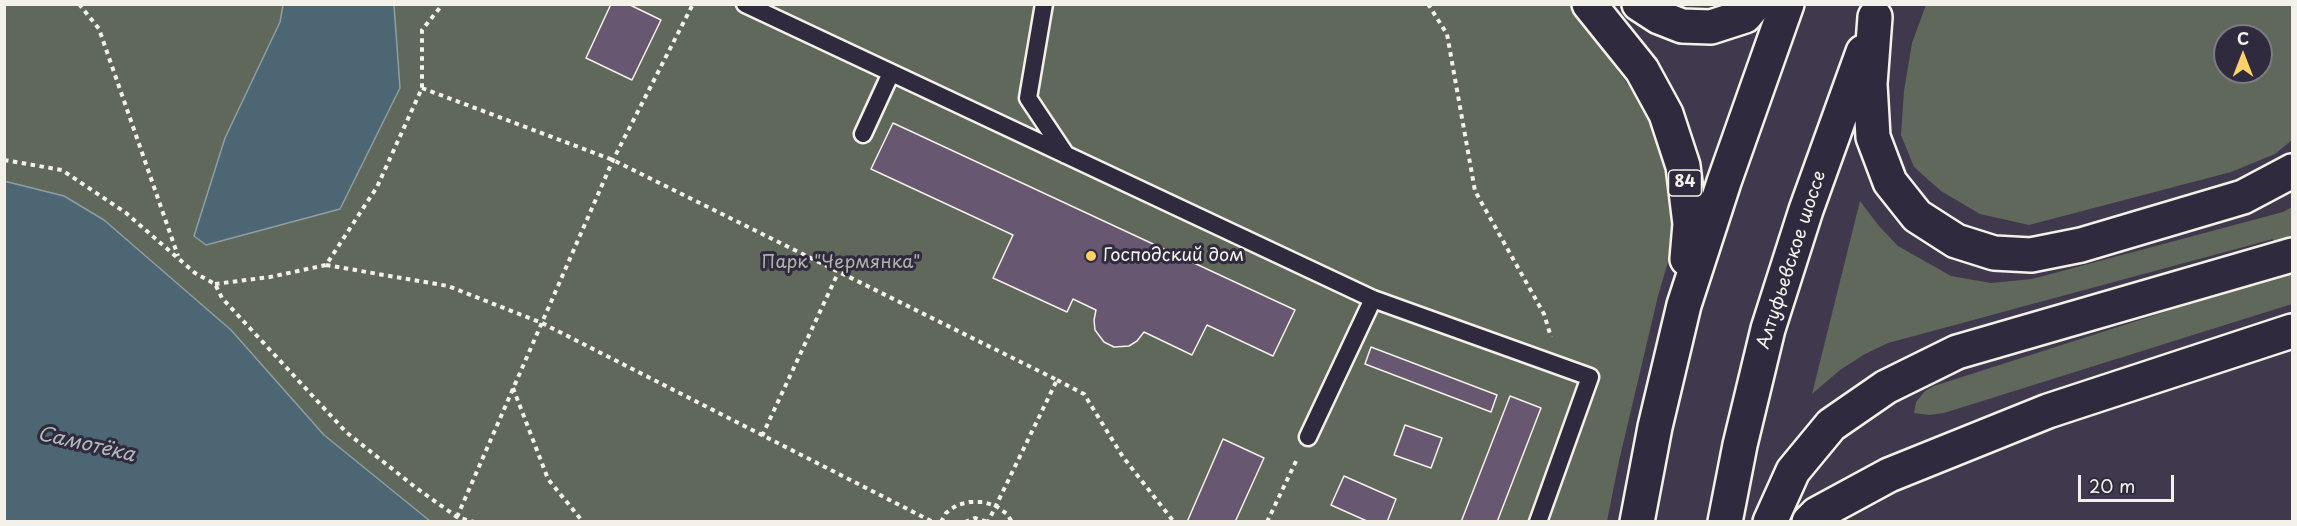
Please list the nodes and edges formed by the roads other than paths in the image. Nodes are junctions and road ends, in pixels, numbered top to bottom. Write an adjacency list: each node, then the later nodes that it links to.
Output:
1 (745, 4): 8 (lane)
2 (1044, 4): 10 (lane)
3 (1589, 4): 14 (main road, 84)
4 (1639, 4): 5 (main road)
5 (1755, 4)
6 (1787, 4): 14 (main road)
7 (1878, 10): 11 (main road); 19 (main road, Алтуфьевское шоссе)
8 (891, 73): 9 (lane); 10 (lane)
9 (863, 134)
10 (1066, 156): 13 (lane)
11 (2292, 171)
12 (2286, 257): 20 (main road)
13 (1373, 299): 16 (lane); 17 (lane)
14 (1684, 305): 18 (main road)
15 (2292, 331): 21 (main road)
16 (1308, 437)
17 (1538, 522)
18 (1637, 522)
19 (1725, 522)
20 (1770, 522)
21 (1809, 522)

